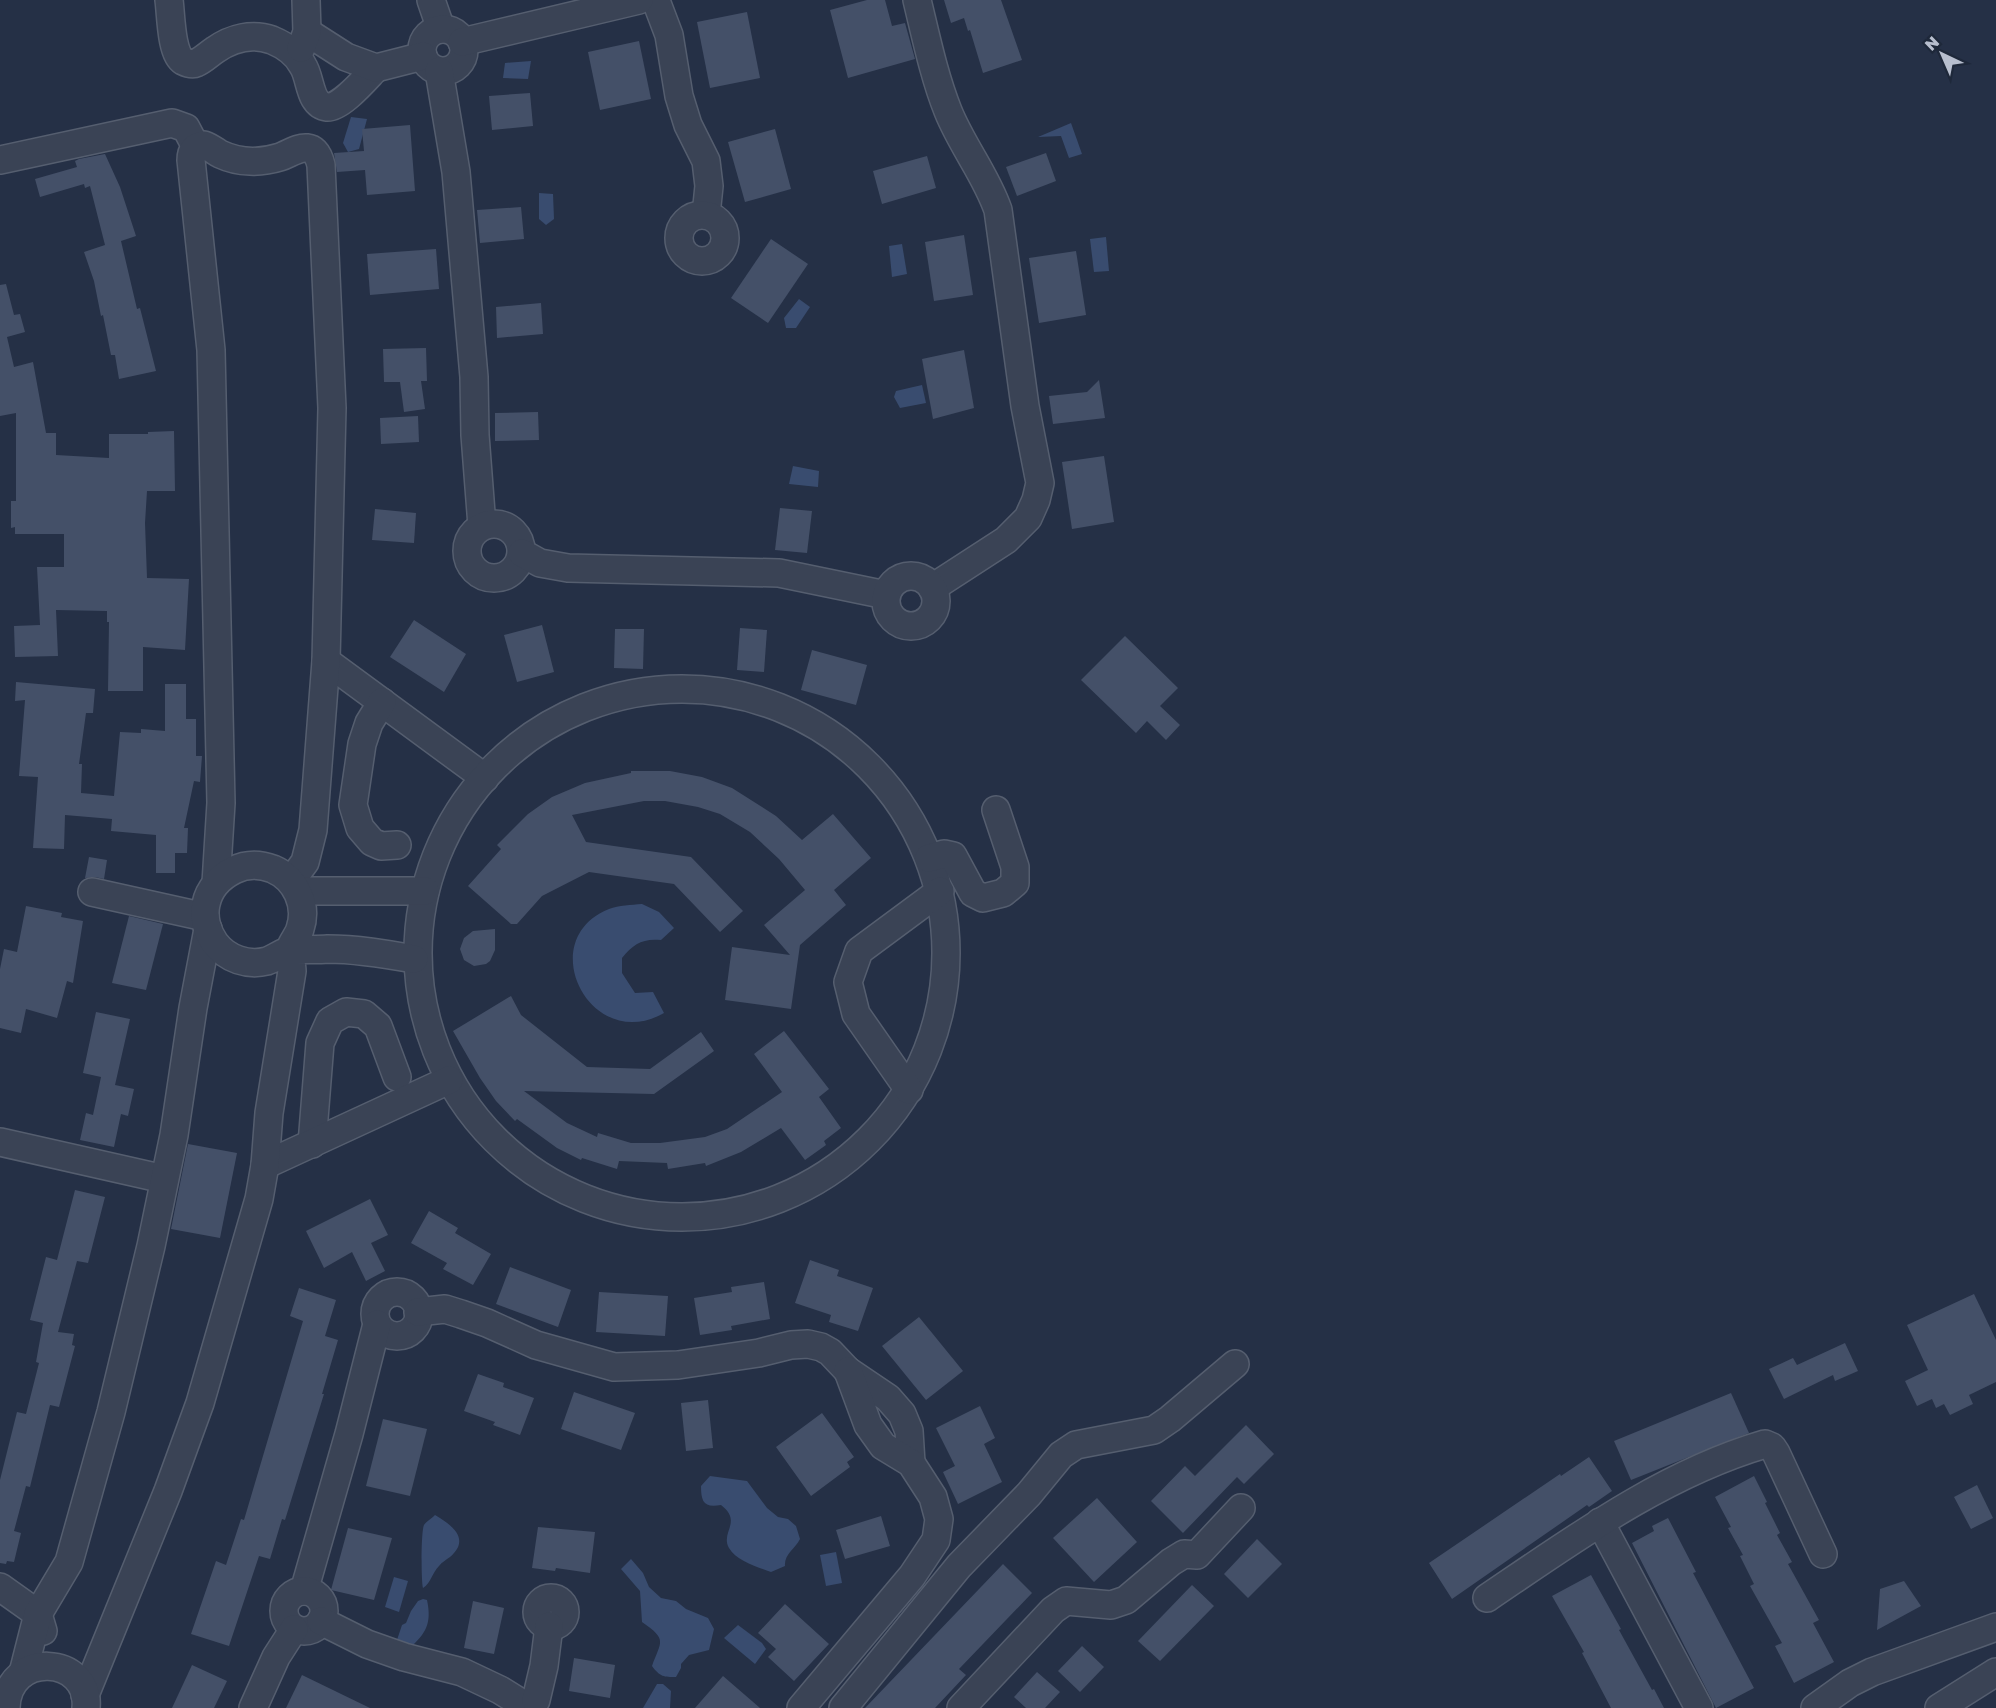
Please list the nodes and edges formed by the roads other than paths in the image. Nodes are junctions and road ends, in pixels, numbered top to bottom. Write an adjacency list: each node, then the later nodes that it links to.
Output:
1 (169, 0): 8 (street)
2 (306, 0): 6 (street)
3 (431, 0): 7 (street)
4 (917, 0): 16 (street)
5 (651, 2): 7 (street); 13 (street)
6 (307, 32): 8 (street); 10 (street)
7 (452, 35): 9 (street); 9 (street)
8 (297, 57): 10 (street)
9 (431, 64): 10 (street); 14 (street)
10 (376, 68)
11 (196, 147): 12 (street); 18 (street); 24 (street)
12 (0, 160)
13 (706, 215)
14 (482, 526): 15 (street); 15 (street)
15 (522, 553): 17 (street)
16 (932, 588): 17 (street); 17 (street)
17 (886, 595)
18 (326, 661): 19 (street); 25 (street)
19 (382, 702): 20 (street); 22 (street)
20 (485, 778): 23 (street); 26 (street)
21 (996, 810): 23 (street)
22 (396, 845)
23 (929, 858): 27 (street)
24 (216, 883): 25 (street); 29 (street)
25 (294, 886): 26 (street); 30 (street)
26 (424, 891): 31 (street)
27 (940, 891): 34 (street); 34 (street)
28 (92, 892): 29 (street)
29 (206, 923): 30 (street); 38 (street)
30 (290, 950): 31 (street); 37 (street)
31 (414, 959): 33 (street)
32 (397, 1077): 36 (street)
33 (449, 1080): 34 (street); 36 (street)
34 (909, 1090)
35 (0, 1142): 38 (street)
36 (312, 1144): 37 (street)
37 (265, 1165): 55 (street)
38 (164, 1179): 46 (street)
39 (1235, 1364): 60 (street)
40 (1241, 1508): 61 (street)
41 (1600, 1522): 42 (street); 45 (street); 62 (street)
42 (1823, 1554)
43 (0, 1587): 46 (street)
44 (304, 1591): 47 (street); 50 (street); 59 (street)
45 (1487, 1598)
46 (38, 1614): 51 (street); 53 (street)
47 (321, 1621): 50 (street); 56 (street)
48 (549, 1626): 56 (street)
49 (1996, 1627): 63 (street)
50 (294, 1629): 58 (street)
51 (54, 1666): 53 (street); 55 (street)
52 (1996, 1672): 64 (street)
53 (23, 1673): 57 (street)
54 (0, 1691): 57 (street)
55 (87, 1704)
56 (530, 1705)
57 (5, 1708)
58 (253, 1708)
59 (801, 1708)
60 (843, 1708)
61 (961, 1708)
62 (1699, 1708)
63 (1815, 1708)
64 (1939, 1708)

